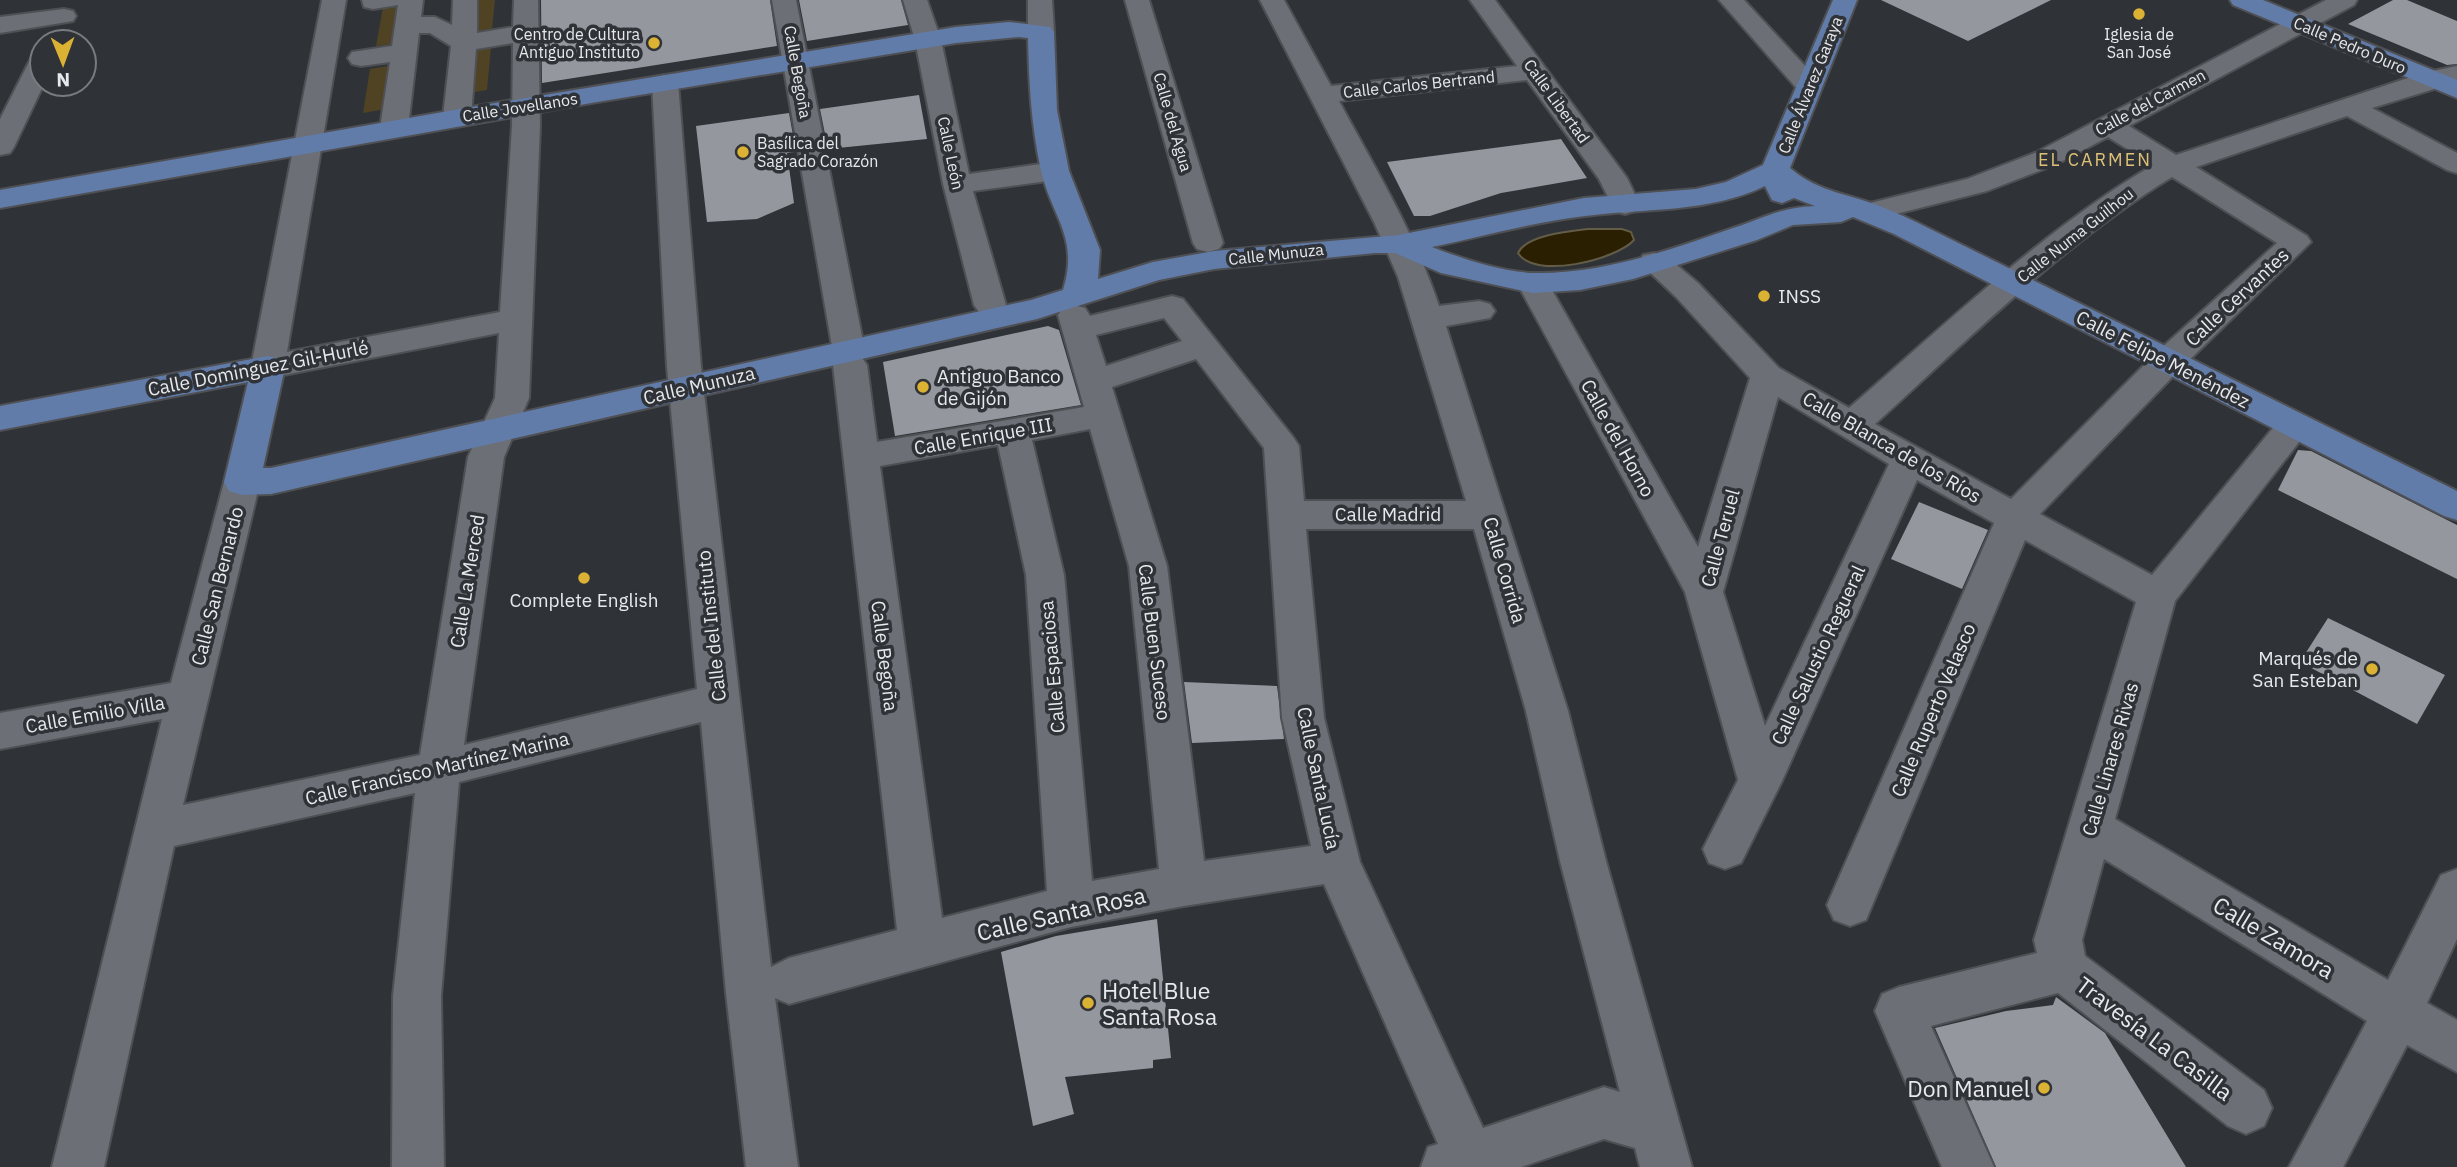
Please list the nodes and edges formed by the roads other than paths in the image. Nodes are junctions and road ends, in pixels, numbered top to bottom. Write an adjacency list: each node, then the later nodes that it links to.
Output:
1 (334, 0): 38 (street, Calle San Bernardo)
2 (465, 0): 22 (street)
3 (526, 0): 20 (street, Calle La Merced)
4 (784, 0): 24 (street, Calle Begoña)
5 (915, 0): 21 (street, Calle León)
6 (1040, 0): 19 (street)
7 (1137, 0): 50 (street, Calle del Agua)
8 (1272, 0): 32 (street, Calle Corrida)
9 (1482, 0): 46 (street, Calle Libertad)
10 (1731, 0): 29 (street)
11 (1845, 0): 29 (main road, Calle Álvarez Garaya)
12 (2242, 0): 16 (main road, Calle Pedro Duro)
13 (2344, 0): 16 (street, Calle del Carmen)
14 (68, 8): 17 (street); 18 (street)
15 (410, 12): 22 (street); 25 (street)
16 (2299, 24): 27 (main road, Calle Pedro Duro); 37 (street, Calle del Carmen)
17 (0, 25)
18 (59, 28)
19 (1041, 32): 21 (main road, Calle Jovellanos); 43 (main road)
20 (526, 33): 22 (street); 33 (street, Calle La Merced)
21 (928, 40): 24 (main road, Calle Jovellanos); 44 (street, Calle León)
22 (464, 43): 25 (street); 35 (street)
23 (361, 58): 25 (street)
24 (796, 61): 28 (main road, Calle Jovellanos); 63 (street, Calle Begoña)
25 (425, 70): 35 (street); 36 (street); 36 (street)
26 (1518, 74): 32 (street, Calle Carlos Bertrand)
27 (2444, 77): 31 (main road, Calle Pedro Duro); 34 (street, Calle Numa Guilhou)
28 (665, 83): 33 (main road, Calle Jovellanos); 67 (street, Calle del Instituto)
29 (1810, 86): 42 (main road, Calle Álvarez Garaya)
30 (28, 90): 39 (street)
31 (2457, 90)
32 (1320, 95): 51 (street, Calle Corrida)
33 (526, 106): 35 (main road, Calle Jovellanos); 61 (street, Calle La Merced)
34 (2348, 106): 40 (street); 41 (street, Calle Numa Guilhou)
35 (458, 108): 36 (main road, Calle Jovellanos)
36 (396, 120): 38 (main road, Calle Jovellanos)
37 (2107, 124): 41 (street); 47 (street, Calle del Carmen)
38 (309, 142): 45 (main road, Calle Jovellanos); 65 (street, Calle San Bernardo)
39 (0, 147)
40 (2457, 164)
41 (2171, 166): 56 (street, Calle Numa Guilhou); 64 (street, Calle Cervantes)
42 (1775, 170): 46 (main road, Calle Álvarez Garaya); 47 (main road, Calle Felipe Menéndez); 48 (main road, Calle Álvarez Garaya)
43 (1055, 171): 44 (street); 52 (main road)
44 (957, 184): 57 (street, Calle León)
45 (0, 199)
46 (1629, 205): 49 (main road, Calle Álvarez Garaya); 53 (main road)
47 (1868, 212): 48 (main road, Calle Felipe Menéndez); 56 (main road, Calle Felipe Menéndez)
48 (1788, 216): 53 (main road)
49 (1514, 220): 51 (main road, Calle Álvarez Garaya); 55 (main road)
50 (1208, 243)
51 (1399, 244): 54 (main road, Calle Munuza); 55 (main road); 60 (street, Calle Corrida)
52 (1085, 250): 54 (main road); 59 (main road)
53 (1657, 261): 55 (main road); 66 (street, Calle Blanca de los Ríos)
54 (1143, 270): 59 (main road, Calle Munuza)
55 (1517, 280): 81 (street, Calle del Horno)
56 (2013, 283): 64 (main road, Calle Felipe Menéndez); 70 (street, Calle Numa Guilhou)
57 (990, 305)
58 (1479, 311): 60 (street)
59 (1076, 315): 62 (street, Calle Santa Lucía); 63 (main road, Calle Munuza); 68 (street, Calle Buen Suceso)
60 (1427, 318): 79 (street, Calle Corrida)
61 (516, 319): 65 (street, Calle Dominguez Gil-Hurlé); 72 (street, Calle La Merced)
62 (1205, 351): 68 (street, Calle Enrique III); 78 (street, Calle Santa Lucía)
63 (849, 358): 67 (main road, Calle Munuza); 74 (street, Calle Begoña)
64 (2168, 361): 71 (main road, Calle Felipe Menéndez); 80 (street, Calle Cervantes)
65 (268, 367): 69 (main road, Calle Dominguez Gil-Hurlé); 76 (main road, Calle San Bernardo)
66 (1767, 376): 70 (street, Calle Blanca de los Ríos); 81 (street, Calle Teruel)
67 (687, 386): 72 (main road, Calle Munuza); 84 (street, Calle del Instituto)
68 (1100, 400): 73 (street, Calle Enrique III); 92 (street, Calle Buen Suceso)
69 (0, 418)
70 (1853, 425): 75 (street, Calle Blanca de los Ríos)
71 (2294, 425): 77 (main road, Calle Felipe Menéndez); 82 (street, Calle Linares Rivas)
72 (499, 429): 76 (main road, Calle Munuza); 86 (street, Calle La Merced)
73 (1013, 432): 74 (street, Calle Enrique III); 95 (street, Calle Espaciosa)
74 (860, 457): 96 (street, Calle Begoña)
75 (1909, 459): 80 (street, Calle Blanca de los Ríos); 87 (street, Calle Salustio Regueral)
76 (242, 482): 83 (street, Calle San Bernardo)
77 (2457, 508)
78 (1286, 514): 79 (street, Calle Madrid); 91 (street, Calle Santa Lucía)
79 (1489, 515): 102 (street, Calle Corrida)
80 (2015, 516): 82 (street, Calle Blanca de los Ríos); 94 (street, Calle Ruperto Velasco)
81 (1704, 592): 87 (street, Calle Teruel)
82 (2157, 596): 88 (street, Calle Linares Rivas)
83 (190, 697): 85 (street, Calle Emilio Villa); 89 (street, Calle San Bernardo)
84 (718, 701): 86 (street, Calle Francisco Martínez Marina); 106 (street, Calle del Instituto)
85 (0, 731)
86 (439, 769): 89 (street, Calle Francisco Martínez Marina); 105 (street, Calle La Merced)
87 (1760, 781): 90 (street, Calle Salustio Regueral)
88 (2090, 827): 97 (street, Calle Linares Rivas); 99 (street, Calle Zamora)
89 (155, 831): 104 (street, Calle San Bernardo)
90 (1725, 849)
91 (1337, 862): 92 (street, Calle Santa Rosa); 103 (street, Calle Santa Lucía)
92 (1184, 885): 95 (street, Calle Santa Rosa)
93 (2457, 890): 99 (street)
94 (1850, 905)
95 (1071, 906): 96 (street, Calle Santa Rosa)
96 (922, 947): 98 (street, Calle Santa Rosa)
97 (2064, 968): 101 (street, Travesía La Casilla); 107 (street)
98 (789, 982)
99 (2398, 1012): 100 (street, Calle Zamora); 108 (street)
100 (2457, 1048)
101 (2245, 1108)
102 (1661, 1148): 103 (street)
103 (1462, 1164)
104 (78, 1167)
105 (418, 1167)
106 (772, 1167)
107 (1968, 1167)
108 (2315, 1167)

